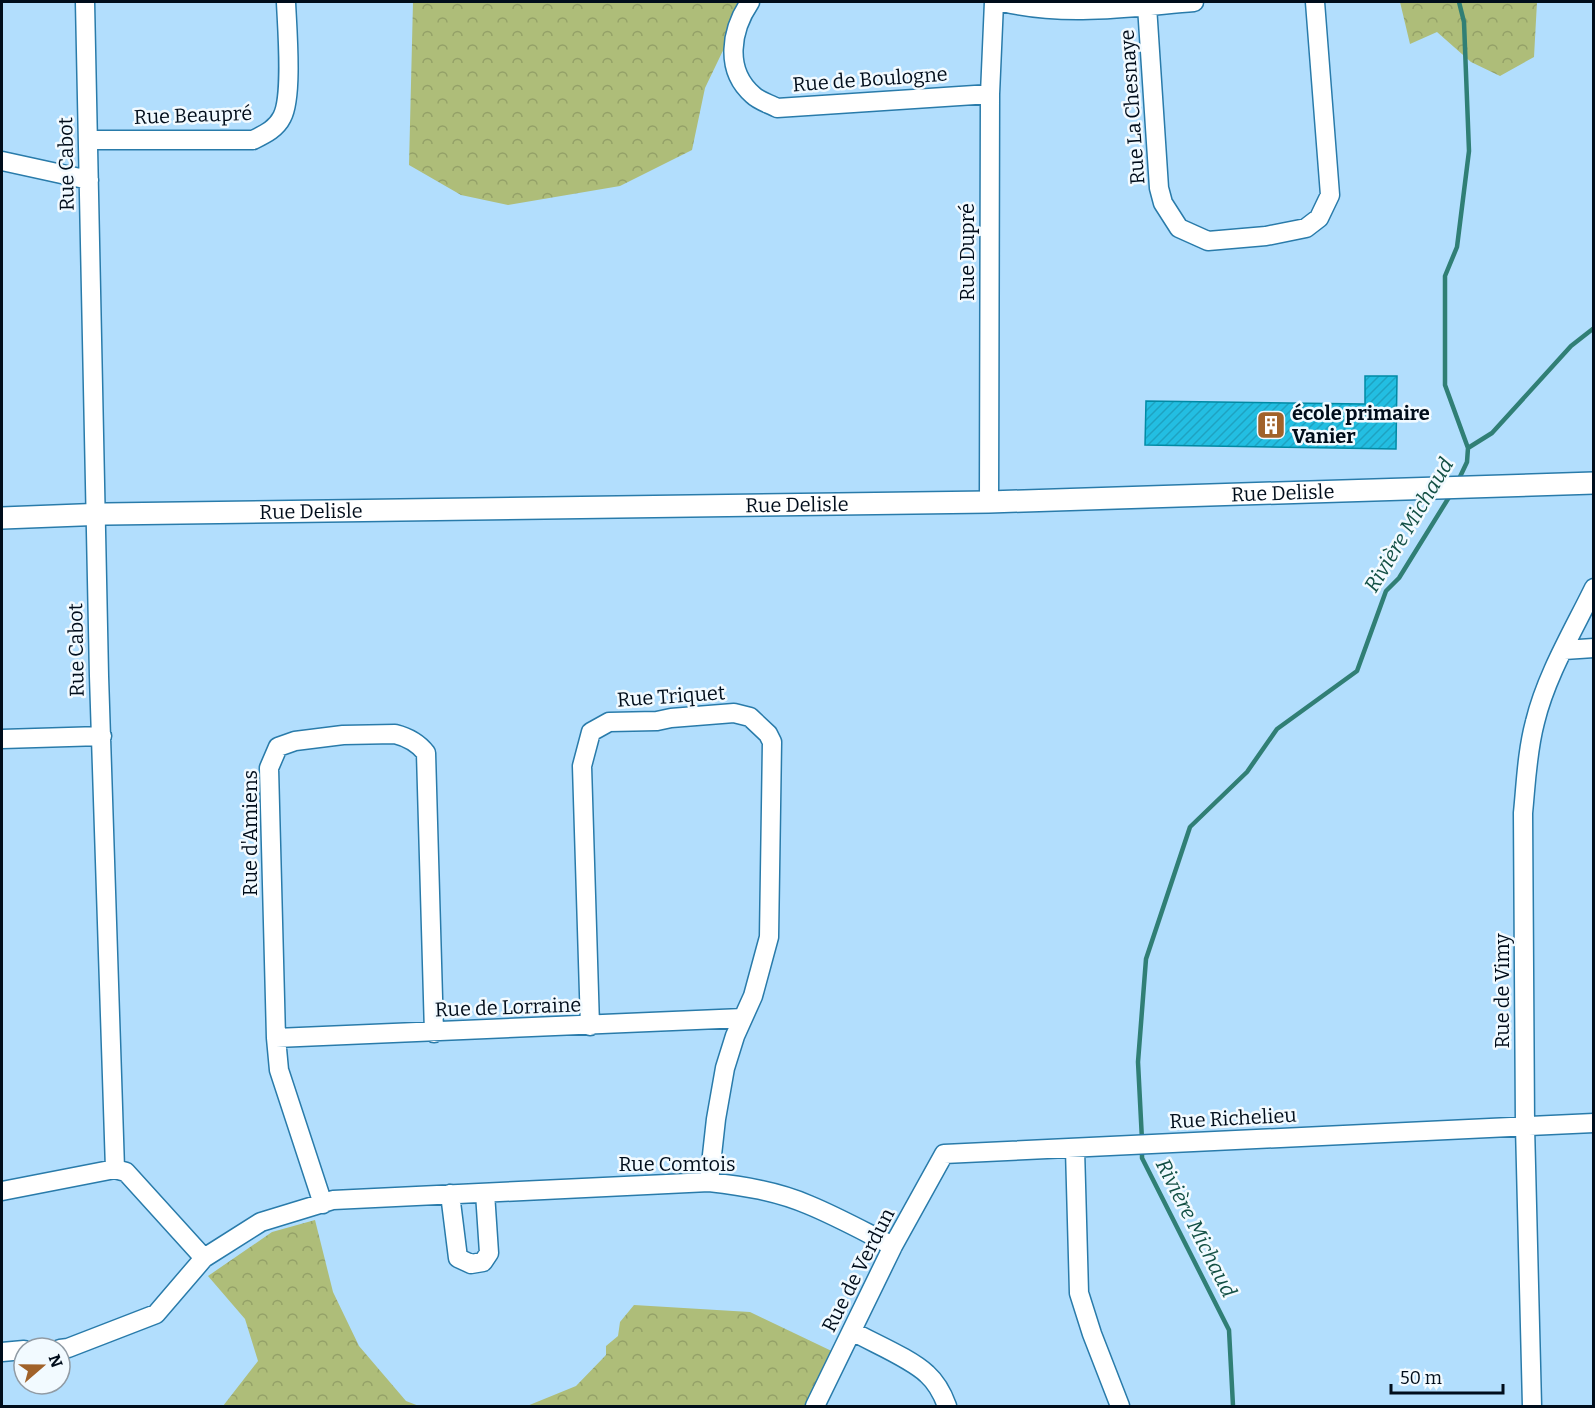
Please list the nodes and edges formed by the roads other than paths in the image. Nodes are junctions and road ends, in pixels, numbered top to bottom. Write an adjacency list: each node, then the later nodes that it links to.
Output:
1 (85, 2): 10 (street, Rue Cabot)
2 (286, 2): 10 (street, Rue Beaupré)
3 (750, 2): 9 (street, Rue de Boulogne)
4 (994, 2): 9 (street, Rue Dupré)
5 (1003, 2): 8 (street)
6 (1194, 2): 8 (street)
7 (1315, 2): 8 (street, Rue La Chesnaye)
8 (1148, 6)
9 (990, 94): 14 (street, Rue Dupré)
10 (88, 140): 12 (street, Rue Cabot)
11 (2, 161): 12 (street)
12 (89, 180): 15 (street, Rue Cabot)
13 (1593, 483): 14 (street, Rue Delisle)
14 (989, 502): 15 (street, Rue Delisle)
15 (97, 515): 16 (street, Rue Delisle); 20 (street, Rue Cabot)
16 (2, 518)
17 (1593, 588): 19 (street, Rue de Vimy)
18 (1593, 648): 19 (street)
19 (1564, 650): 27 (street, Rue de Vimy)
20 (102, 736): 21 (street); 30 (street, Rue Cabot)
21 (2, 738)
22 (742, 1018): 23 (street, Rue de Lorraine); 23 (street, Rue Triquet); 31 (street, Rue Triquet)
23 (590, 1026): 24 (street, Rue de Lorraine)
24 (434, 1033): 25 (street, Rue de Lorraine); 25 (street, Rue d'Amiens)
25 (276, 1038): 35 (street, Rue d'Amiens)
26 (1593, 1123): 27 (street, Rue Richelieu)
27 (1525, 1126): 28 (street, Rue Richelieu); 43 (street, Rue de Vimy)
28 (1075, 1149): 29 (street, Rue Richelieu); 42 (street)
29 (944, 1154): 36 (street, Rue de Verdun)
30 (115, 1169): 32 (street); 37 (street)
31 (709, 1182): 33 (street, Rue Comtois); 36 (street, Rue Comtois)
32 (2, 1191)
33 (485, 1192): 34 (street, Rue Comtois); 34 (street)
34 (450, 1194): 35 (street, Rue Comtois)
35 (322, 1204): 37 (street, Rue Comtois)
36 (893, 1246): 38 (street, Rue de Verdun)
37 (204, 1258): 39 (street, Rue Comtois)
38 (852, 1331): 40 (street, Rue de Verdun); 41 (street)
39 (72, 1346)
40 (815, 1407)
41 (947, 1407)
42 (1120, 1407)
43 (1532, 1407)

